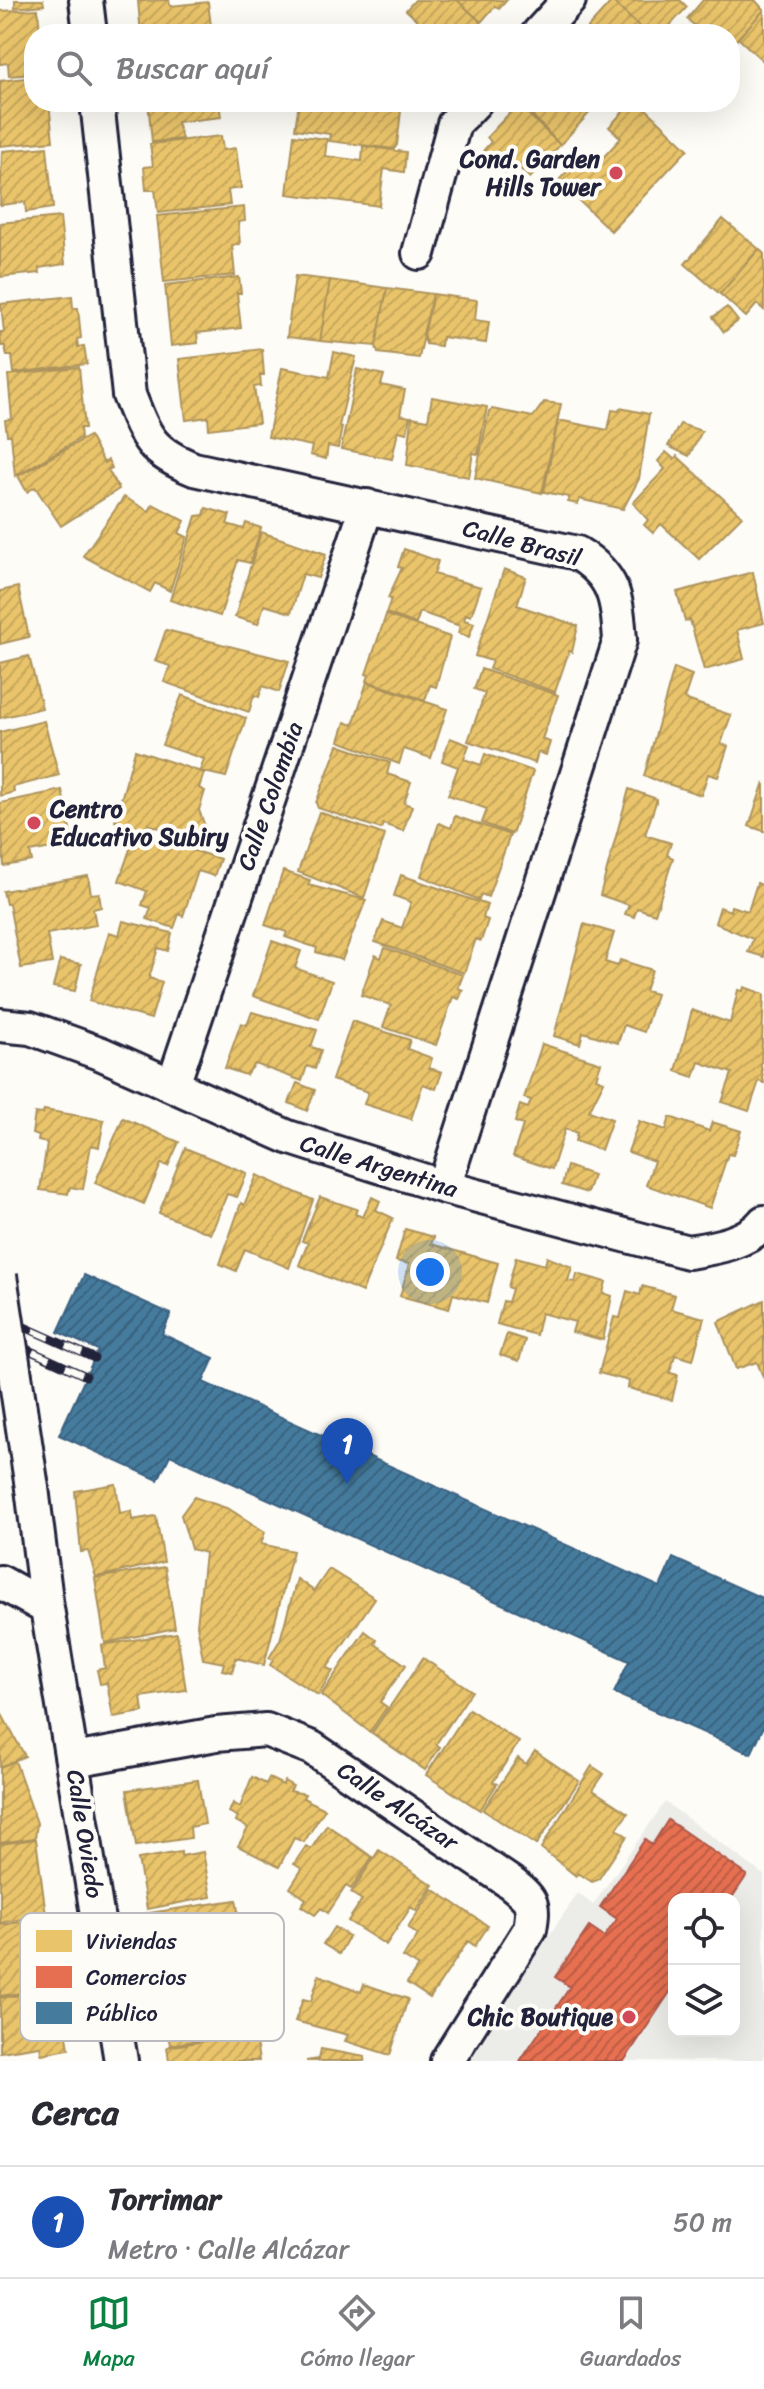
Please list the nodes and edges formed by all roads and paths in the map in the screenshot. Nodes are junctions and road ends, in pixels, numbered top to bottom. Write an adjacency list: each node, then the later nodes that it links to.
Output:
1 (86, 0): 3 (street)
2 (569, 0): 4 (street)
3 (89, 24)
4 (547, 24)
5 (98, 112): 8 (street, Calle Brasil)
6 (465, 112): 7 (street)
7 (419, 253)
8 (367, 506): 10 (street, Calle Colombia); 11 (street, Calle Brasil)
9 (0, 1025): 10 (street, Calle Argentina)
10 (173, 1085): 11 (street, Calle Argentina)
11 (444, 1187): 12 (street, Calle Argentina)
12 (764, 1222)
13 (0, 1276): 15 (street, Calle Oviedo, bridge)
14 (0, 1582): 15 (street)
15 (47, 1608): 16 (street, Calle Oviedo)
16 (74, 1760): 17 (street, Calle Oviedo); 20 (street, Calle Alcázar)
17 (98, 1913)
18 (118, 2041): 19 (street, Calle Oviedo)
19 (121, 2061)
20 (447, 2061)

